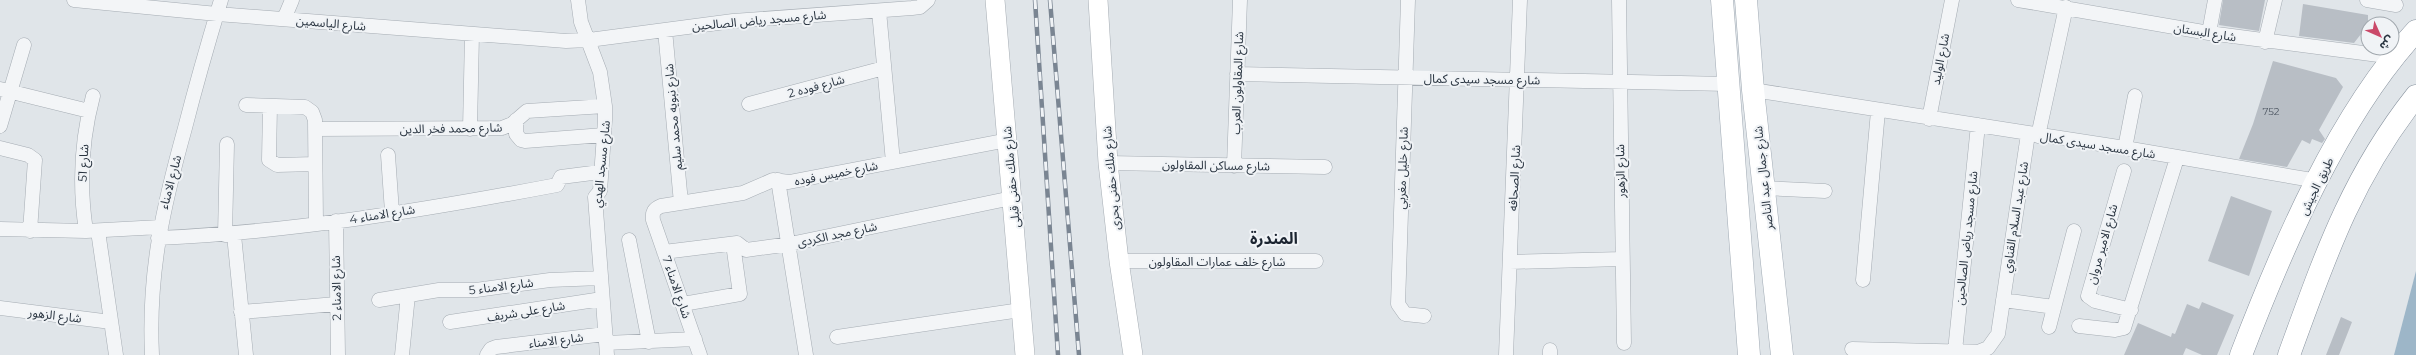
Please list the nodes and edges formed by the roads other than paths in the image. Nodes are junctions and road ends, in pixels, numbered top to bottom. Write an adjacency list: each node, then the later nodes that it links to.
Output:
1 (74, 0): 19 (street, شارع الياسمين)
2 (221, 0): 23 (street, شارع الامناء)
3 (292, 0): 24 (street)
4 (578, 0): 29 (street, شارع مسجد الهدي)
5 (928, 0): 22 (street, شارع مسجد رياض الصالحين)
6 (995, 0): 58 (street, شارع ملك حفنى قبلى)
7 (1098, 0): 65 (street, شارع ملك حفنى بحرى)
8 (1240, 0): 34 (street, شارع المقاولون العرب)
9 (1408, 0): 35 (street, شارع خليل مغربي)
10 (1520, 0): 36 (street, شارع الصحافه)
11 (1618, 0): 37 (street, شارع الزهور)
12 (1722, 0): 38 (main road)
13 (1746, 0): 40 (main road, شارع جمال عبد الناصر)
14 (1952, 0): 50 (street, شارع الوليد)
15 (2018, 0): 21 (street, شارع البستان)
16 (2215, 0): 27 (street)
17 (2275, 0): 30 (street)
18 (2367, 0): 20 (street)
19 (167, 4): 23 (street, شارع الياسمين)
20 (2396, 5)
21 (2066, 8): 27 (street, شارع البستان); 57 (street, شارع عبد السلام القناوي)
22 (879, 11): 25 (street, شارع مسجد رياض الصالحين); 33 (street)
23 (217, 14): 24 (street, شارع الياسمين); 85 (street, شارع الامناء)
24 (284, 19): 28 (street, شارع الياسمين)
25 (665, 30): 29 (street, شارع مسجد رياض الصالحين); 76 (street, شارع نبويه محمد سليم)
26 (2416, 31): 32 (main road, طريق الجيش)
27 (2210, 33): 30 (street, شارع البستان)
28 (472, 34): 29 (street, شارع الياسمين); 54 (street)
29 (589, 40): 47 (street, شارع مسجد الهدي)
30 (2265, 42): 32 (street, شارع البستان)
31 (24, 45): 39 (street)
32 (2394, 57): 72 (main road, طريق الجيش)
33 (884, 68): 44 (street, شارع فوده 2); 64 (street)
34 (1237, 74): 35 (street, شارع مسجد سيدى كمال); 67 (street, شارع المقاولون العرب)
35 (1404, 78): 36 (street, شارع مسجد سيدى كمال); 108 (street, شارع خليل مغربي)
36 (1518, 80): 37 (street, شارع مسجد سيدى كمال); 94 (street, شارع الصحافه)
37 (1618, 82): 38 (street, شارع مسجد سيدى كمال); 91 (street, شارع الزهور)
38 (1728, 84): 131 (main road)
39 (5, 90): 48 (street); 53 (street)
40 (1753, 90): 49 (street, شارع مسجد سيدى كمال); 73 (main road, شارع جمال عبد الناصر)
41 (93, 96): 48 (street, شارع 51)
42 (2134, 96): 61 (street)
43 (2416, 96): 134 (main road)
44 (749, 104)
45 (246, 105): 46 (street)
46 (270, 106): 55 (street); 66 (street)
47 (605, 106): 51 (street, شارع محمد فخر الدين); 56 (street, شارع مسجد الهدي)
48 (89, 111): 84 (street, شارع 51)
49 (1878, 111): 50 (street, شارع مسجد سيدى كمال); 96 (street)
50 (1929, 119): 52 (street, شارع مسجد سيدى كمال)
51 (516, 120): 54 (street, شارع محمد فخر الدين); 56 (street)
52 (1978, 125): 57 (street, شارع مسجد سيدى كمال); 119 (street, شارع مسجد رياض الصالحين)
53 (0, 126)
54 (470, 128): 55 (street, شارع محمد فخر الدين)
55 (315, 129): 66 (street)
56 (604, 135): 70 (street, شارع مسجد الهدي)
57 (2033, 135): 61 (street, شارع مسجد سيدى كمال); 100 (street, شارع عبد السلام القناوي)
58 (1008, 140): 64 (street, شارع خميس فوده); 75 (street, شارع ملك حفنى قبلى)
59 (228, 144): 86 (street)
60 (0, 148): 83 (street)
61 (2125, 148): 63 (street, شارع مسجد سيدى كمال)
62 (388, 155): 77 (street)
63 (2177, 158): 72 (street, شارع مسجد سيدى كمال); 106 (street)
64 (893, 162): 71 (street, شارع خميس فوده)
65 (1108, 163): 67 (street, شارع مساكن المقاولون); 92 (street, شارع ملك حفنى بحرى)
66 (315, 164): 80 (street)
67 (1234, 166): 68 (street, شارع مساكن المقاولون)
68 (1325, 167)
69 (2124, 171): 106 (street, شارع الامير مروان)
70 (600, 172): 77 (street, شارع الامناء 4); 95 (street, شارع مسجد الهدي)
71 (778, 180): 76 (street, شارع خميس فوده); 89 (street)
72 (2318, 181): 133 (main road, طريق الجيش)
73 (1764, 188): 74 (street); 132 (main road, شارع جمال عبد الناصر)
74 (1825, 191)
75 (1012, 198): 89 (street, شارع مجد الكردى); 105 (street, شارع ملك حفنى قبلى)
76 (681, 203): 78 (street, شارع خميس فوده)
77 (392, 212): 79 (street, شارع الامناء 4)
78 (653, 220): 90 (street, شارع الامناء 7)
79 (336, 221): 80 (street, شارع الامناء 4); 101 (street, شارع الامناء 2)
80 (316, 224): 86 (street, شارع الامناء 4)
81 (0, 229): 83 (street, شارع الامناء 4)
82 (2074, 230): 103 (street)
83 (30, 231): 84 (street, شارع الامناء 4)
84 (92, 231): 85 (street, شارع الامناء 4); 109 (street, شارع 51)
85 (159, 232): 86 (street, شارع الامناء 4); 121 (street, شارع الامناء)
86 (229, 235): 107 (street)
87 (629, 240): 115 (street)
88 (733, 244): 89 (street, شارع مجد الكردى); 90 (street, شارع مجد الكردى); 102 (street)
89 (790, 244): 127 (street)
90 (664, 252): 102 (street, شارع الامناء 7)
91 (1622, 259): 94 (street); 116 (street, شارع الزهور)
92 (1119, 261): 93 (street, شارع خلف عمارات المقاولون); 129 (street, شارع ملك حفنى بحرى)
93 (1316, 261)
94 (1510, 262): 130 (street, شارع الصحافه)
95 (601, 278): 97 (street, شارع الامناء 5); 98 (street, شارع مسجد الهدي)
96 (1863, 280)
97 (408, 295): 99 (street, شارع الامناء 5); 124 (street)
98 (602, 299): 110 (street, شارع على شريف); 117 (street, شارع مسجد الهدي)
99 (379, 300)
100 (2003, 300): 103 (street); 119 (street, شارع عبد السلام القناوي)
101 (336, 304): 107 (street); 123 (street, شارع الامناء 2)
102 (683, 304): 114 (street, شارع الامناء 7)
103 (2054, 307): 112 (street)
104 (0, 309): 109 (street, شارع الزهور)
105 (1021, 310): 113 (street); 128 (street, شارع ملك حفنى قبلى)
106 (2131, 310): 111 (street)
107 (241, 312): 122 (street)
108 (1424, 316)
109 (111, 322): 120 (street, شارع 51)
110 (450, 322)
111 (2079, 326)
112 (2049, 327)
113 (837, 337)
114 (695, 339): 115 (street, شارع الامناء); 126 (street, شارع الامناء 7)
115 (648, 342): 117 (street, شارع الامناء)
116 (1624, 342)
117 (606, 344): 125 (street, شارع الامناء)
118 (1852, 349): 119 (street, شارع عبد السلام القناوي)
119 (1954, 351)
120 (116, 355)
121 (152, 355)
122 (246, 355)
123 (338, 355)
124 (402, 355)
125 (487, 355)
126 (700, 355)
127 (806, 355)
128 (1025, 355)
129 (1133, 355)
130 (1506, 355)
131 (1749, 355)
132 (1782, 355)
133 (2241, 355)
134 (2289, 355)

